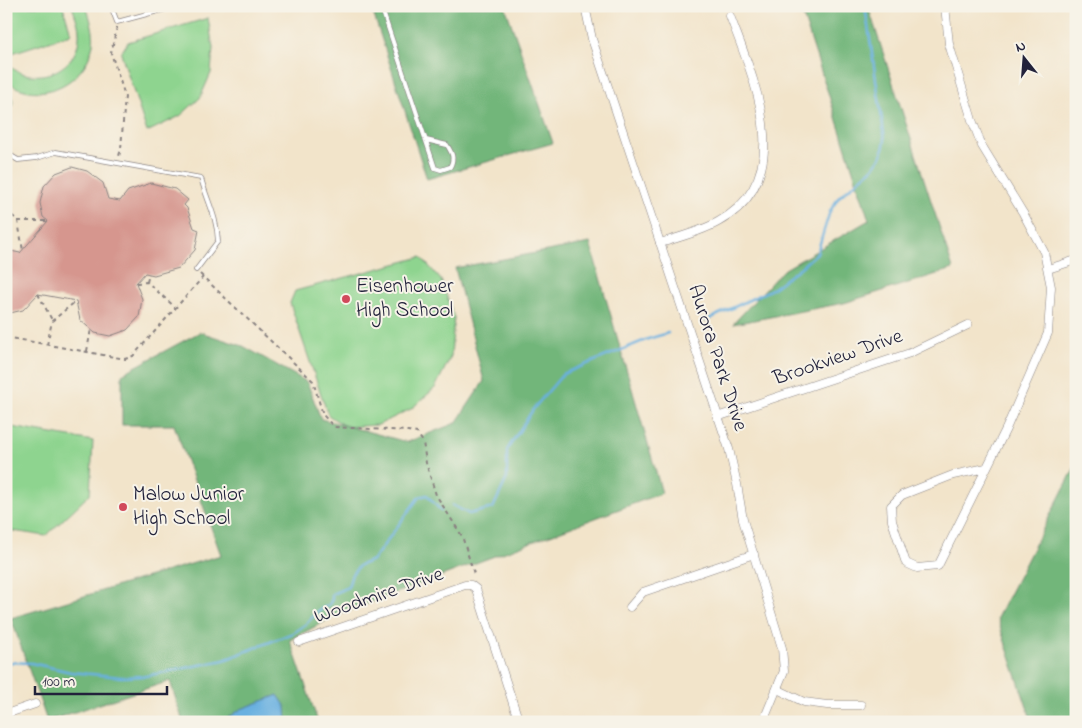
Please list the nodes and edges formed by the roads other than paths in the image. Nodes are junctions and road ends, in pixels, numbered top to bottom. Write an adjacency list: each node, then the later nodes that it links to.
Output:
1 (111, 6): 2 (lane)
2 (177, 6)
3 (381, 6): 7 (lane)
4 (585, 6): 9 (street, Aurora Park Drive)
5 (945, 6): 11 (street)
6 (730, 16): 9 (street)
7 (426, 140): 7 (lane)
8 (6, 153): 12 (lane)
9 (660, 243): 14 (street, Aurora Park Drive)
10 (1076, 260): 11 (street)
11 (1048, 269): 15 (street)
12 (196, 270)
13 (968, 325): 14 (street, Brookview Drive)
14 (717, 417): 16 (street, Aurora Park Drive)
15 (986, 468): 15 (street)
16 (754, 554): 17 (street); 19 (street, Aurora Park Drive)
17 (630, 607)
18 (299, 642): 23 (street, Woodmire Drive)
19 (777, 689): 21 (street); 24 (street, Aurora Park Drive)
20 (36, 704): 22 (street)
21 (862, 705)
22 (6, 714)
23 (519, 722)
24 (763, 722)

